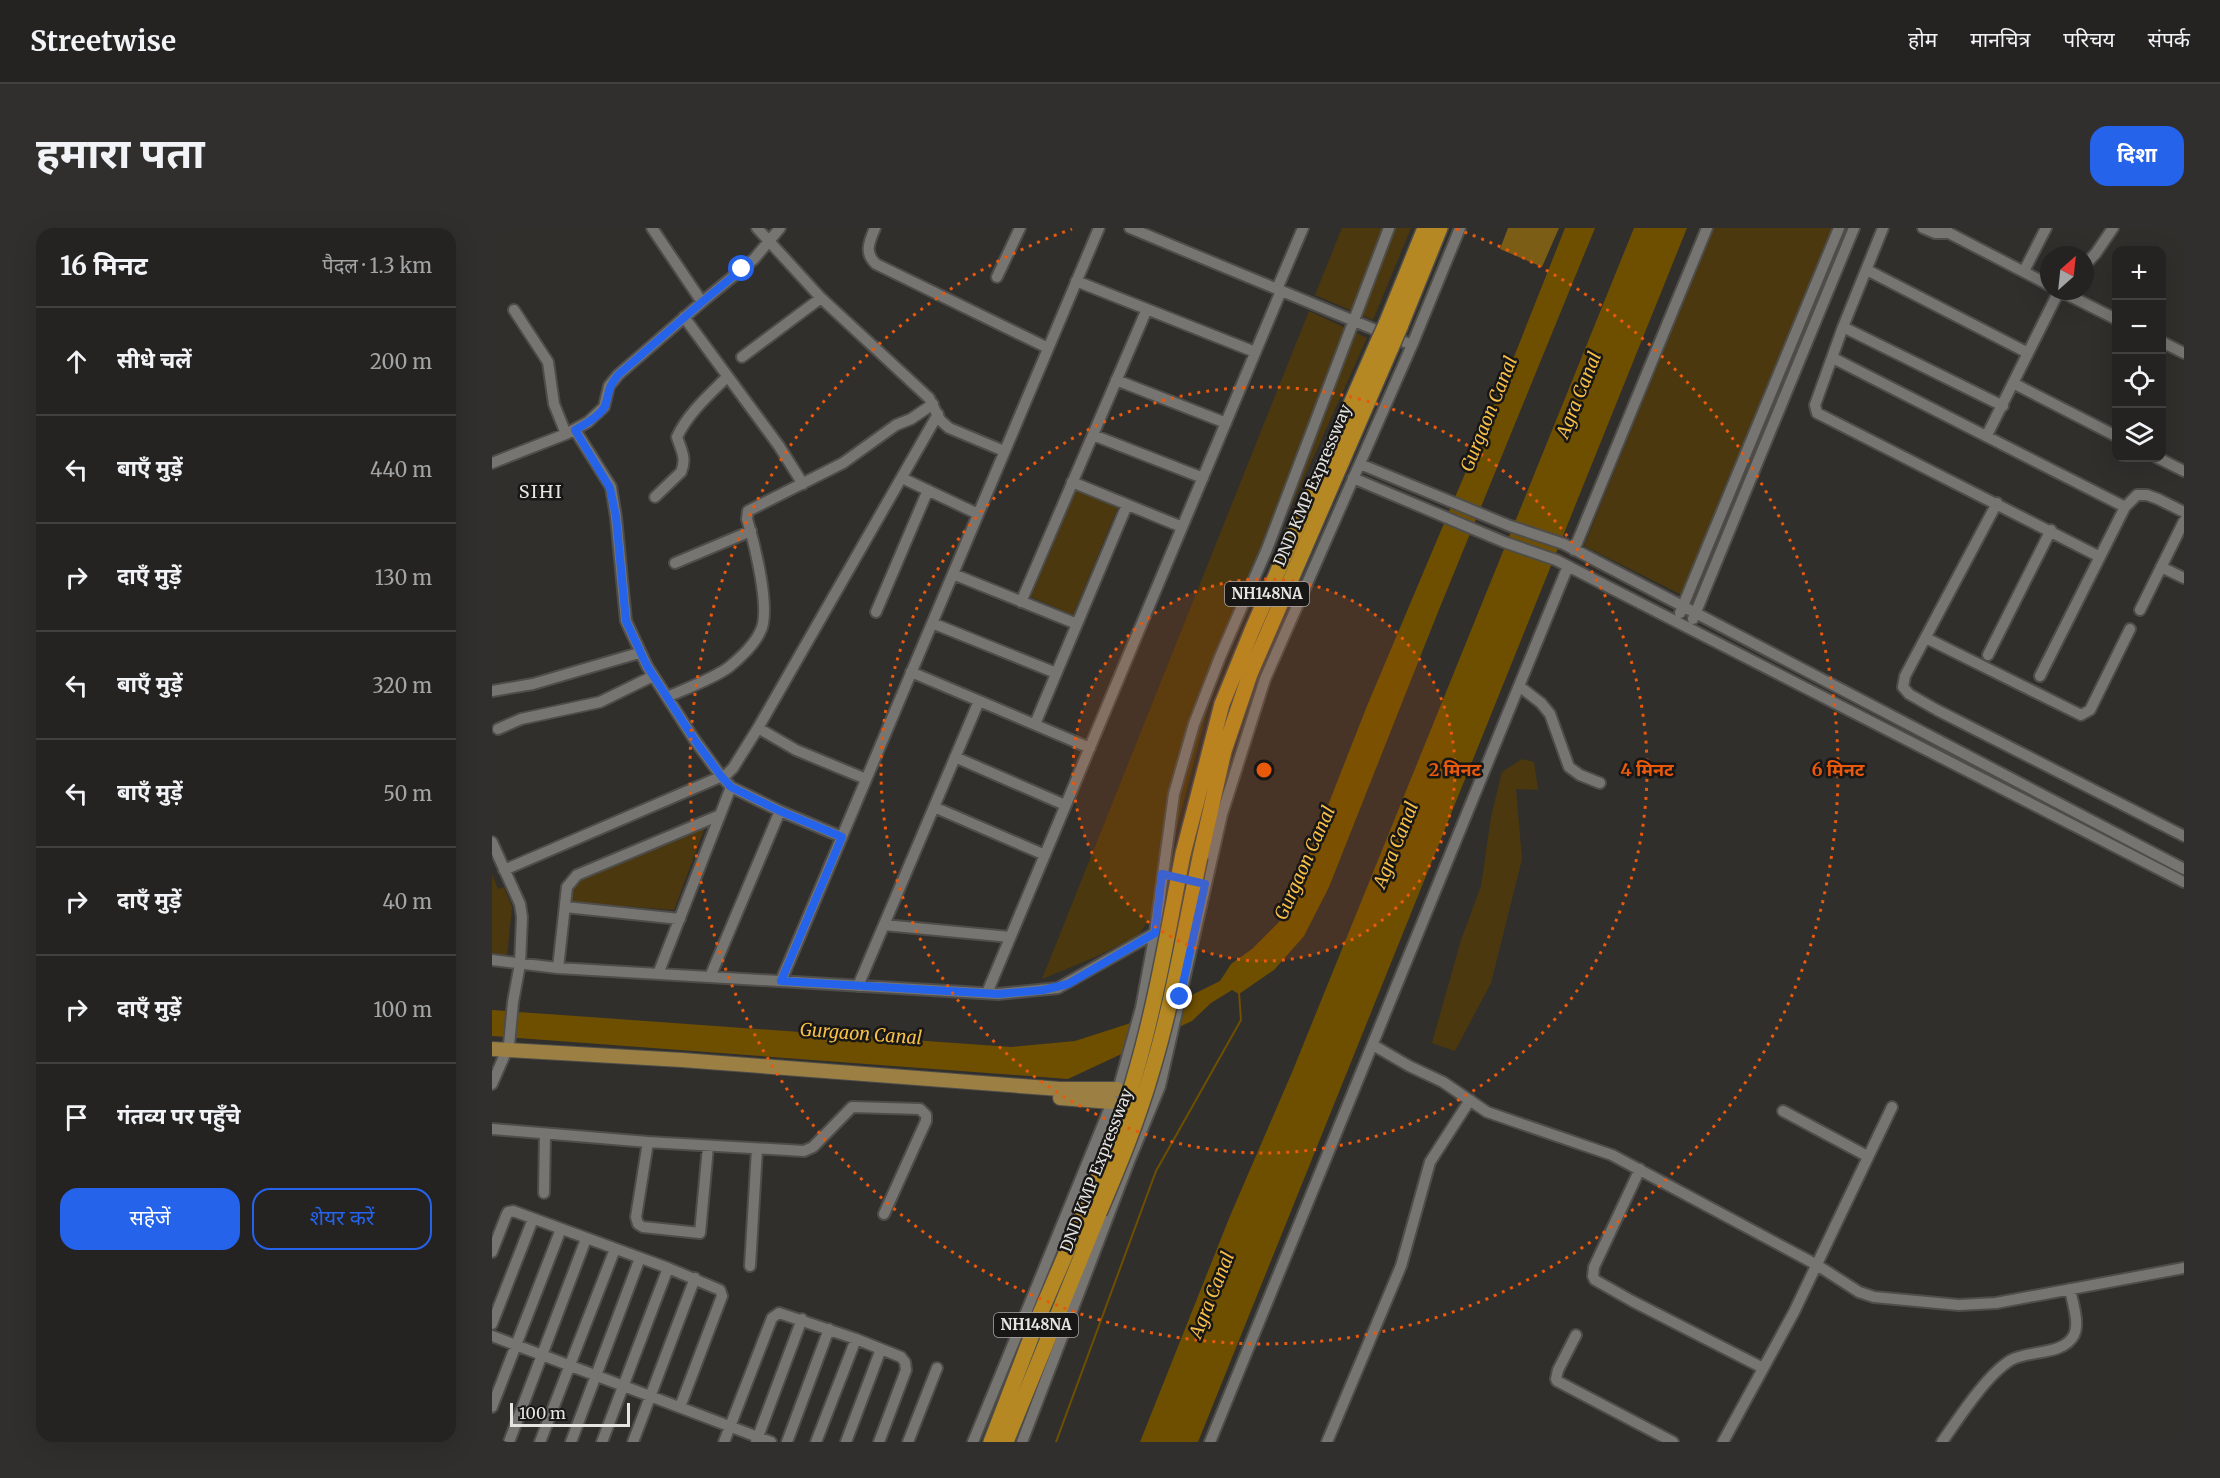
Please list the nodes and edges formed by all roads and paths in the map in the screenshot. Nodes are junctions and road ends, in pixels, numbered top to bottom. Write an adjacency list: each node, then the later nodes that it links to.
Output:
1 (652, 228): 32 (street)
2 (757, 228): 21 (street)
3 (780, 228): 21 (street)
4 (875, 228): 43 (street)
5 (1020, 228): 25 (street)
6 (1098, 228): 27 (street)
7 (1130, 228): 28 (street)
8 (1303, 228): 28 (street)
9 (1389, 228): 37 (street)
10 (1425, 228): 38 (highway, DND KMP Expressway / NH148NA)
11 (1440, 228): 38 (highway, DND KMP Expressway / NH148NA)
12 (1460, 228): 41 (street)
13 (1707, 228): 80 (street)
14 (1839, 228): 88 (street)
15 (1854, 228): 91 (street)
16 (1883, 228): 23 (street)
17 (1923, 228): 20 (street)
18 (2046, 228): 24 (street)
19 (2113, 228): 22 (street)
20 (1947, 230): 24 (street)
21 (770, 241): 29 (street); 32 (street)
22 (2094, 253)
23 (1867, 270): 39 (street); 45 (street)
24 (2024, 271): 26 (street)
25 (997, 277)
26 (2040, 280)
27 (1076, 281): 33 (street); 43 (street)
28 (1279, 290): 37 (street); 44 (street)
29 (821, 298): 47 (street); 53 (street)
30 (2055, 300): 45 (street)
31 (2078, 300): 36 (street)
32 (702, 302): 35 (street)
33 (1147, 309): 44 (street); 50 (street)
34 (514, 310): 55 (street)
35 (684, 317): 49 (street); 55 (street)
36 (2112, 317)
37 (1352, 321): 41 (street); 127 (street)
38 (1393, 325): 42 (highway, DND KMP Expressway / NH148NA, bridge)
39 (1843, 327): 48 (street); 52 (street)
40 (2166, 344): 46 (street)
41 (1412, 345): 62 (street)
42 (1384, 346): 161 (highway, DND KMP Expressway / NH148NA, bridge); 161 (highway, DND KMP Expressway / NH148NA, bridge)
43 (1048, 348): 59 (street)
44 (1256, 352): 54 (street)
45 (2028, 353): 51 (street)
46 (2184, 353)
47 (742, 357)
48 (1833, 358): 58 (street); 71 (street)
49 (727, 377): 68 (street); 70 (street)
50 (1116, 380): 54 (street); 57 (street)
51 (2013, 383): 52 (street); 56 (street)
52 (2003, 406): 58 (street)
53 (935, 409): 59 (street); 64 (street); 68 (street)
54 (1226, 423): 65 (street)
55 (570, 432): 61 (street); 98 (street)
56 (2112, 434)
57 (1093, 435): 65 (street); 67 (street)
58 (1987, 435): 73 (street)
59 (1005, 451): 75 (street)
60 (2166, 462): 63 (street)
61 (492, 463)
62 (1359, 464): 66 (street); 80 (street)
63 (2184, 471)
64 (902, 478): 69 (street); 109 (street)
65 (1203, 478): 77 (street)
66 (1353, 478): 83 (street); 129 (street)
67 (1072, 482): 72 (street); 87 (street)
68 (803, 484): 78 (street)
69 (928, 490): 75 (street); 90 (street)
70 (655, 497)
71 (1997, 503): 79 (street); 97 (street)
72 (1127, 505): 77 (street); 94 (street)
73 (2126, 507): 74 (street); 81 (street)
74 (2184, 512)
75 (978, 514): 85 (street)
76 (2184, 521): 84 (street)
77 (1182, 527): 111 (street)
78 (751, 531): 82 (street); 106 (street)
79 (2051, 531): 81 (street); 99 (street)
80 (1574, 550): 88 (street)
81 (2100, 557): 103 (street)
82 (675, 563)
83 (1568, 566): 92 (street); 104 (street)
84 (2161, 567): 86 (street); 89 (street)
85 (953, 574): 87 (street); 93 (street)
86 (2184, 578)
87 (1021, 602): 94 (street)
88 (1683, 608): 91 (street); 92 (street)
89 (2140, 610)
90 (876, 612)
91 (1695, 614): 95 (street); 125 (street)
92 (1676, 622): 95 (street)
93 (932, 623): 100 (street); 101 (street)
94 (1077, 624): 101 (street)
95 (1689, 628): 128 (street)
96 (2130, 630): 97 (street)
97 (1926, 638): 121 (street)
98 (639, 653): 102 (street); 105 (street)
99 (1988, 655)
100 (912, 672): 107 (street); 114 (street)
101 (1056, 673): 108 (street)
102 (653, 676): 106 (street); 110 (street)
103 (2040, 676)
104 (1520, 686): 115 (street); 143 (street)
105 (492, 691)
106 (667, 697): 113 (street)
107 (979, 701): 108 (street); 112 (street)
108 (1035, 724): 111 (street)
109 (758, 728): 113 (street); 114 (street)
110 (498, 729)
111 (1090, 748): 117 (street)
112 (955, 757): 117 (street); 118 (street)
113 (721, 776): 116 (street); 126 (street)
114 (866, 779): 122 (street)
115 (1600, 783)
116 (731, 787): 119 (street); 120 (street)
117 (1065, 805): 124 (street)
118 (934, 807): 124 (street); 132 (street)
119 (780, 811): 122 (street); 139 (street)
120 (720, 815): 130 (street); 131 (street)
121 (2184, 836)
122 (842, 837): 140 (street)
123 (492, 842): 126 (street)
124 (1045, 855): 134 (street)
125 (2184, 869)
126 (504, 870): 136 (street)
127 (1162, 874): 129 (street); 133 (street)
128 (2184, 882)
129 (1205, 884): 158 (street)
130 (565, 907): 131 (street); 137 (street)
131 (680, 919): 138 (street)
132 (884, 925): 134 (street); 141 (street)
133 (1155, 933): 142 (street); 147 (street)
134 (1010, 937): 142 (street)
135 (492, 960): 136 (street)
136 (520, 964): 137 (street); 145 (street)
137 (558, 968): 138 (street)
138 (658, 974): 139 (street)
139 (710, 977): 140 (street)
140 (781, 981): 141 (street)
141 (858, 986): 142 (street)
142 (987, 993)
143 (1373, 1045): 148 (street); 210 (street)
144 (492, 1049): 145 (main road)
145 (504, 1050): 146 (street); 147 (main road)
146 (492, 1084)
147 (1114, 1095): 154 (street)
148 (1470, 1100): 159 (street); 211 (street)
149 (1892, 1107): 157 (street)
150 (1783, 1111): 157 (street)
151 (492, 1129): 152 (street)
152 (545, 1134): 153 (street); 160 (street)
153 (648, 1142): 155 (street); 155 (street)
154 (1094, 1145): 158 (street); 206 (street)
155 (708, 1147): 156 (street)
156 (757, 1149): 162 (street); 170 (street)
157 (1867, 1156): 169 (street)
158 (1130, 1159): 209 (street)
159 (1640, 1170): 169 (street); 186 (street)
160 (544, 1193)
161 (1092, 1211): 207 (highway, DND KMP Expressway / NH148NA); 208 (highway, DND KMP Expressway / NH148NA)
162 (884, 1214)
163 (533, 1218): 164 (street); 167 (street); 176 (street)
164 (561, 1229): 165 (street); 181 (street)
165 (586, 1239): 166 (street); 183 (street)
166 (615, 1249): 168 (street); 184 (street)
167 (492, 1252)
168 (640, 1258): 171 (street); 187 (street)
169 (1817, 1265): 174 (street); 186 (street)
170 (750, 1266)
171 (668, 1268): 173 (street); 188 (street)
172 (2184, 1268): 174 (street)
173 (695, 1278): 189 (street); 191 (street)
174 (2070, 1289): 214 (street)
175 (802, 1319): 177 (street); 192 (street); 193 (street)
176 (492, 1324)
177 (829, 1329): 180 (street); 201 (street)
178 (1576, 1335): 212 (street)
179 (492, 1336): 181 (street)
180 (856, 1339): 182 (street); 202 (street)
181 (518, 1346): 183 (street); 190 (street)
182 (881, 1349): 203 (street); 204 (street)
183 (543, 1355): 184 (street); 194 (street)
184 (569, 1365): 187 (street); 195 (street)
185 (937, 1368): 205 (street)
186 (1763, 1368): 213 (street)
187 (596, 1375): 188 (street); 196 (street)
188 (624, 1386): 189 (street); 197 (street)
189 (651, 1396): 191 (street); 198 (street)
190 (492, 1407)
191 (680, 1407): 192 (street)
192 (730, 1426): 193 (street); 199 (street)
193 (757, 1439): 200 (street)
194 (508, 1442)
195 (540, 1442)
196 (571, 1442)
197 (602, 1442)
198 (633, 1442)
199 (724, 1442)
200 (771, 1442)
201 (787, 1442)
202 (816, 1442)
203 (846, 1442)
204 (879, 1442)
205 (908, 1442)
206 (973, 1442)
207 (991, 1442)
208 (1006, 1442)
209 (1022, 1442)
210 (1210, 1442)
211 (1327, 1442)
212 (1673, 1442)
213 (1723, 1442)
214 (1942, 1442)

